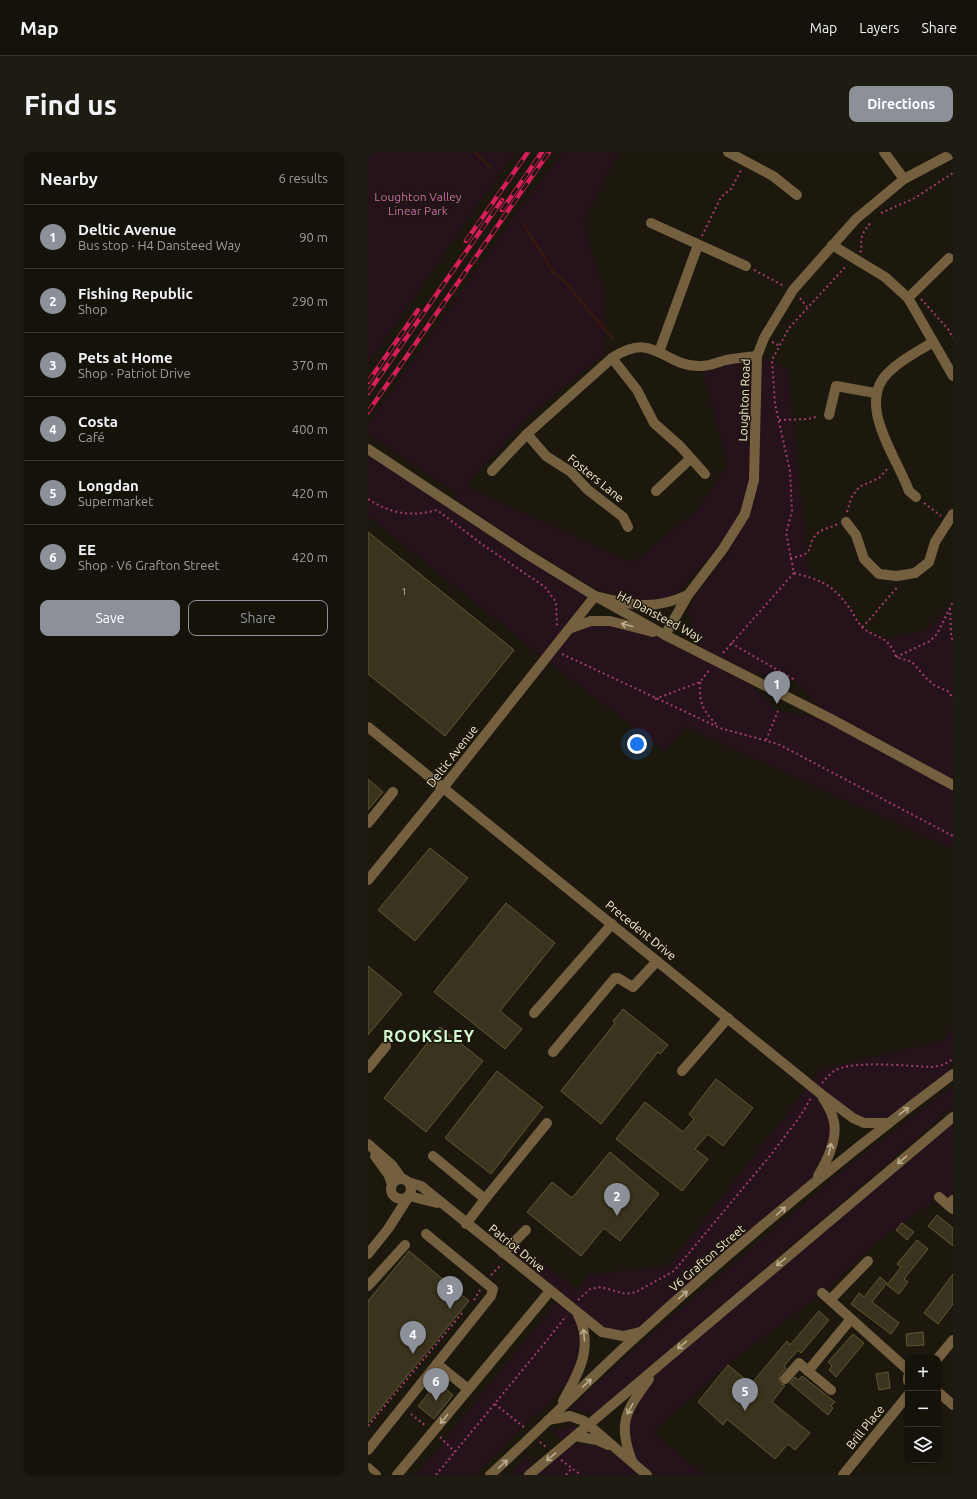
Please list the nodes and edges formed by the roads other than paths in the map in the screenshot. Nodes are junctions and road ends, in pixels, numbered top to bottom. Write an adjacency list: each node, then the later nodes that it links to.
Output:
1 (728, 152): 4 (street)
2 (884, 152): 5 (street)
3 (953, 153): 5 (street, Loughton Road)
4 (748, 156): 6 (street)
5 (904, 179): 9 (street, Loughton Road)
6 (797, 195)
7 (651, 223): 8 (street)
8 (698, 245): 11 (street); 14 (street)
9 (832, 245): 12 (street); 15 (street, Loughton Road)
10 (948, 258): 12 (street)
11 (746, 266)
12 (908, 298): 13 (street)
13 (933, 342): 17 (street); 18 (street)
14 (659, 352): 15 (street); 16 (street)
15 (757, 356): 30 (street, Loughton Road)
16 (612, 358): 20 (street); 22 (street)
17 (953, 376)
18 (875, 393): 19 (street); 26 (street)
19 (828, 415)
20 (526, 434): 23 (street); 29 (street, Fosters Lane)
21 (368, 449): 31 (street, H4 Dansteed Way)
22 (690, 459): 24 (street); 25 (street)
23 (492, 471)
24 (705, 474)
25 (656, 491)
26 (916, 497)
27 (951, 518): 28 (street)
28 (846, 522)
29 (628, 527)
30 (688, 595): 31 (street); 33 (street, Loughton Road)
31 (595, 596): 32 (street, Deltic Avenue); 33 (street, H4 Dansteed Way)
32 (571, 628): 33 (street, Deltic Avenue, one-way to 32); 36 (street, Deltic Avenue)
33 (665, 634): 35 (street, H4 Dansteed Way)
34 (368, 727): 36 (street, Precedent Drive)
35 (953, 785)
36 (444, 788): 39 (street, Deltic Avenue); 40 (street, Precedent Drive)
37 (393, 792): 38 (street)
38 (368, 823)
39 (369, 877)
40 (612, 924): 41 (street, Precedent Drive); 42 (street)
41 (657, 961): 43 (street, Precedent Drive); 45 (street)
42 (534, 1013)
43 (728, 1018): 47 (street); 49 (street, Precedent Drive)
44 (386, 1046): 46 (street)
45 (553, 1052)
46 (368, 1068)
47 (682, 1071)
48 (953, 1074): 52 (street, V6 Grafton Street, one-way to 48)
49 (819, 1092): 52 (street, Precedent Drive); 58 (street, Precedent Drive, one-way to 49)
50 (953, 1116): 83 (street, one-way to 83)
51 (547, 1123): 62 (street)
52 (888, 1123): 58 (street, V6 Grafton Street)
53 (368, 1144): 56 (street, Patriot Drive)
54 (368, 1148): 57 (street)
55 (433, 1156): 62 (street)
56 (405, 1180): 57 (street); 59 (street); 63 (street, Patriot Drive)
57 (392, 1184): 61 (street)
58 (813, 1184): 79 (street, V6 Grafton Street, one-way to 58)
59 (409, 1196): 61 (street); 63 (street, Patriot Drive); 66 (street)
60 (939, 1197): 64 (street)
61 (396, 1198): 66 (street)
62 (486, 1199): 65 (street)
63 (441, 1204): 65 (street, Patriot Drive)
64 (951, 1204)
65 (466, 1224): 71 (street, Patriot Drive)
66 (388, 1229): 70 (street)
67 (526, 1230): 71 (street)
68 (426, 1234): 82 (street)
69 (405, 1245): 73 (street)
70 (368, 1254)
71 (506, 1256): 74 (street, Patriot Drive)
72 (868, 1261): 76 (street)
73 (368, 1286)
74 (550, 1291): 77 (street, Patriot Drive); 87 (street)
75 (822, 1293): 76 (street)
76 (830, 1300): 78 (street)
77 (574, 1310): 79 (street, Patriot Drive); 92 (street, Patriot Drive, one-way to 77)
78 (851, 1318): 84 (street); 85 (street)
79 (640, 1332): 92 (street, V6 Grafton Street, one-way to 79)
80 (953, 1340): 81 (street)
81 (940, 1355)
82 (438, 1364): 87 (street); 96 (street)
83 (659, 1365): 94 (street); 98 (street, one-way to 98)
84 (905, 1367)
85 (808, 1371): 86 (street); 88 (street)
86 (785, 1379)
87 (468, 1389): 102 (street, one-way to 102)
88 (831, 1390)
89 (941, 1395): 91 (street)
90 (905, 1399): 105 (street, Brill Place)
91 (953, 1405)
92 (558, 1410): 93 (street, V6 Grafton Street)
93 (547, 1421): 94 (street); 103 (street, V6 Grafton Street, one-way to 93)
94 (590, 1425): 95 (street); 97 (street)
95 (572, 1439): 97 (street); 100 (street, one-way to 100)
96 (368, 1450)
97 (619, 1452): 98 (street)
98 (633, 1463): 104 (street)
99 (368, 1468): 101 (street)
100 (532, 1473)
101 (376, 1475)
102 (397, 1475)
103 (490, 1475)
104 (648, 1475)
105 (843, 1475)

